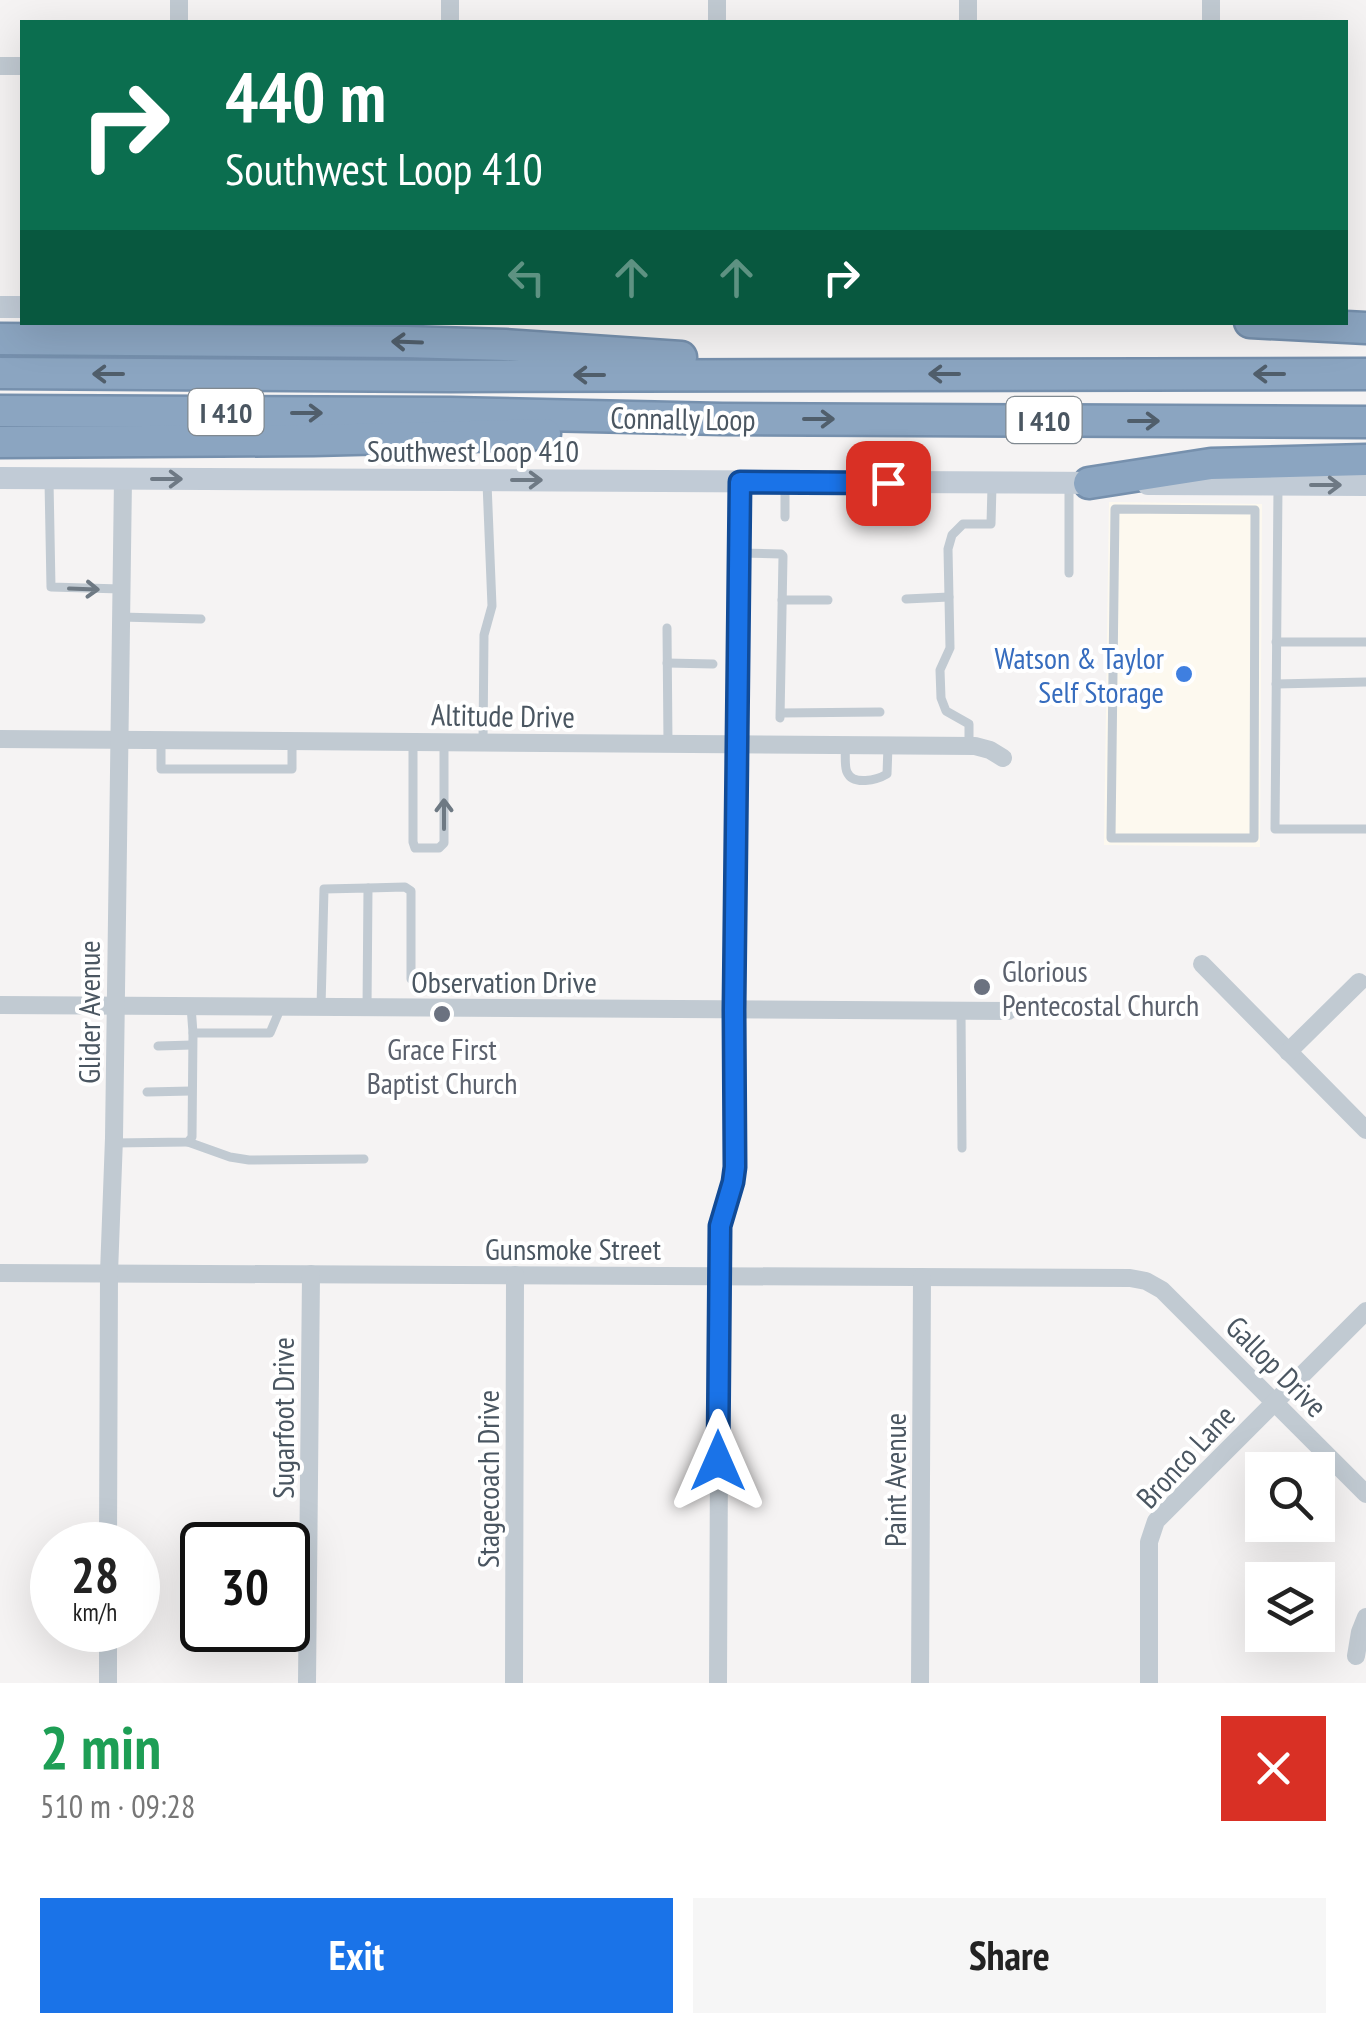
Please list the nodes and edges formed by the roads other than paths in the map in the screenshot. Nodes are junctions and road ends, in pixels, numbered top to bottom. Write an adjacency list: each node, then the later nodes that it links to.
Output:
1 (1308, 325): 2 (highway)
2 (1366, 328)
3 (1, 338): 5 (highway, one-way to 3)
4 (0, 374): 5 (highway, Connally Loop / I 410, one-way to 4)
5 (791, 374): 6 (highway, Connally Loop / I 410, one-way to 5)
6 (1366, 374)
7 (0, 411): 8 (highway, Connally Loop / I 410, one-way to 8)
8 (722, 419): 9 (highway, Connally Loop / I 410, one-way to 9); 10 (highway)
9 (1366, 422)
10 (0, 442)
11 (1366, 460): 19 (highway)
12 (0, 478): 13 (main road, Southwest Loop 410)
13 (49, 478): 14 (main road, Southwest Loop 410); 29 (lane, one-way to 29)
14 (123, 479): 15 (main road, Southwest Loop 410, one-way to 15); 29 (street, Glider Avenue)
15 (487, 480): 16 (main road, Southwest Loop 410, one-way to 16); 50 (lane)
16 (740, 482): 17 (main road, Southwest Loop 410); 27 (street)
17 (785, 482): 18 (main road, Southwest Loop 410); 26 (lane)
18 (992, 483): 19 (main road, Southwest Loop 410); 30 (lane)
19 (1079, 484): 20 (main road, Southwest Loop 410); 28 (lane)
20 (1210, 484): 21 (main road, Southwest Loop 410); 25 (lane)
21 (1278, 485): 22 (main road, Southwest Loop 410, one-way to 22); 37 (lane)
22 (1366, 485)
23 (1135, 496): 24 (lane)
24 (1135, 508): 25 (lane); 25 (lane)
25 (1210, 510)
26 (785, 517)
27 (739, 553): 32 (lane); 52 (street)
28 (1069, 573)
29 (121, 589): 34 (street, Glider Avenue)
30 (949, 596): 31 (lane); 55 (lane)
31 (906, 599)
32 (782, 600): 33 (lane); 43 (lane)
33 (828, 600)
34 (120, 617): 35 (lane); 45 (street, Glider Avenue)
35 (202, 619)
36 (667, 628): 39 (lane)
37 (1276, 642): 38 (lane); 42 (lane)
38 (1366, 642)
39 (667, 663): 40 (lane); 51 (lane)
40 (714, 664)
41 (1366, 682): 42 (lane)
42 (1276, 684): 57 (lane)
43 (880, 712)
44 (0, 739): 45 (street, Altitude Drive)
45 (118, 739): 46 (street, Altitude Drive); 63 (street, Glider Avenue)
46 (161, 739): 47 (street, Altitude Drive); 47 (lane)
47 (292, 740): 48 (street, Altitude Drive)
48 (413, 742): 49 (street, Altitude Drive); 49 (lane, one-way to 49)
49 (444, 742): 50 (street, Altitude Drive)
50 (483, 742): 51 (street, Altitude Drive)
51 (668, 744): 52 (street, Altitude Drive)
52 (738, 745): 53 (street, Altitude Drive); 68 (street)
53 (846, 746): 54 (street, Altitude Drive); 54 (lane)
54 (888, 746): 55 (street, Altitude Drive)
55 (970, 746): 56 (street, Altitude Drive)
56 (1003, 758)
57 (1366, 829)
58 (368, 888): 60 (lane); 66 (lane); 67 (lane)
59 (1202, 964): 74 (street)
60 (410, 979)
61 (1359, 982): 74 (street)
62 (0, 1005): 63 (street, Observation Drive)
63 (115, 1006): 64 (street, Observation Drive); 79 (street, Glider Avenue)
64 (190, 1006): 65 (street, Observation Drive); 71 (lane)
65 (281, 1007): 66 (street, Observation Drive); 71 (lane)
66 (322, 1007): 67 (street, Observation Drive)
67 (367, 1008): 68 (street, Observation Drive)
68 (734, 1010): 69 (street, Observation Drive); 86 (street)
69 (962, 1010): 70 (street, Observation Drive); 80 (lane)
70 (1008, 1010)
71 (193, 1033): 72 (lane)
72 (192, 1045): 73 (lane); 75 (lane)
73 (158, 1046)
74 (1288, 1052): 77 (street)
75 (191, 1091): 76 (lane); 78 (lane)
76 (147, 1092)
77 (1366, 1130)
78 (188, 1142): 79 (lane); 81 (lane)
79 (114, 1143): 83 (street, Glider Avenue)
80 (962, 1148)
81 (364, 1159)
82 (0, 1273): 83 (street, Gunsmoke Street)
83 (109, 1273): 84 (street, Gunsmoke Street); 92 (street, Glider Avenue)
84 (311, 1274): 85 (street, Gunsmoke Street); 97 (street, Sugarfoot Drive)
85 (515, 1275): 86 (street, Gunsmoke Street); 98 (street, Stagecoach Drive)
86 (719, 1276): 87 (street, Gunsmoke Street); 99 (street)
87 (922, 1277): 88 (street, Gunsmoke Street); 100 (street, Paint Avenue)
88 (1146, 1281): 90 (street, Gallop Drive)
89 (1366, 1311): 90 (street, Bronco Lane)
90 (1274, 1402): 91 (street, Gallop Drive); 101 (street, Bronco Lane)
91 (1366, 1494)
92 (108, 1522)
93 (1366, 1617): 95 (street)
94 (108, 1652): 96 (street)
95 (1356, 1656)
96 (108, 1683)
97 (307, 1683)
98 (514, 1683)
99 (718, 1683)
100 (920, 1683)
101 (1149, 1683)

